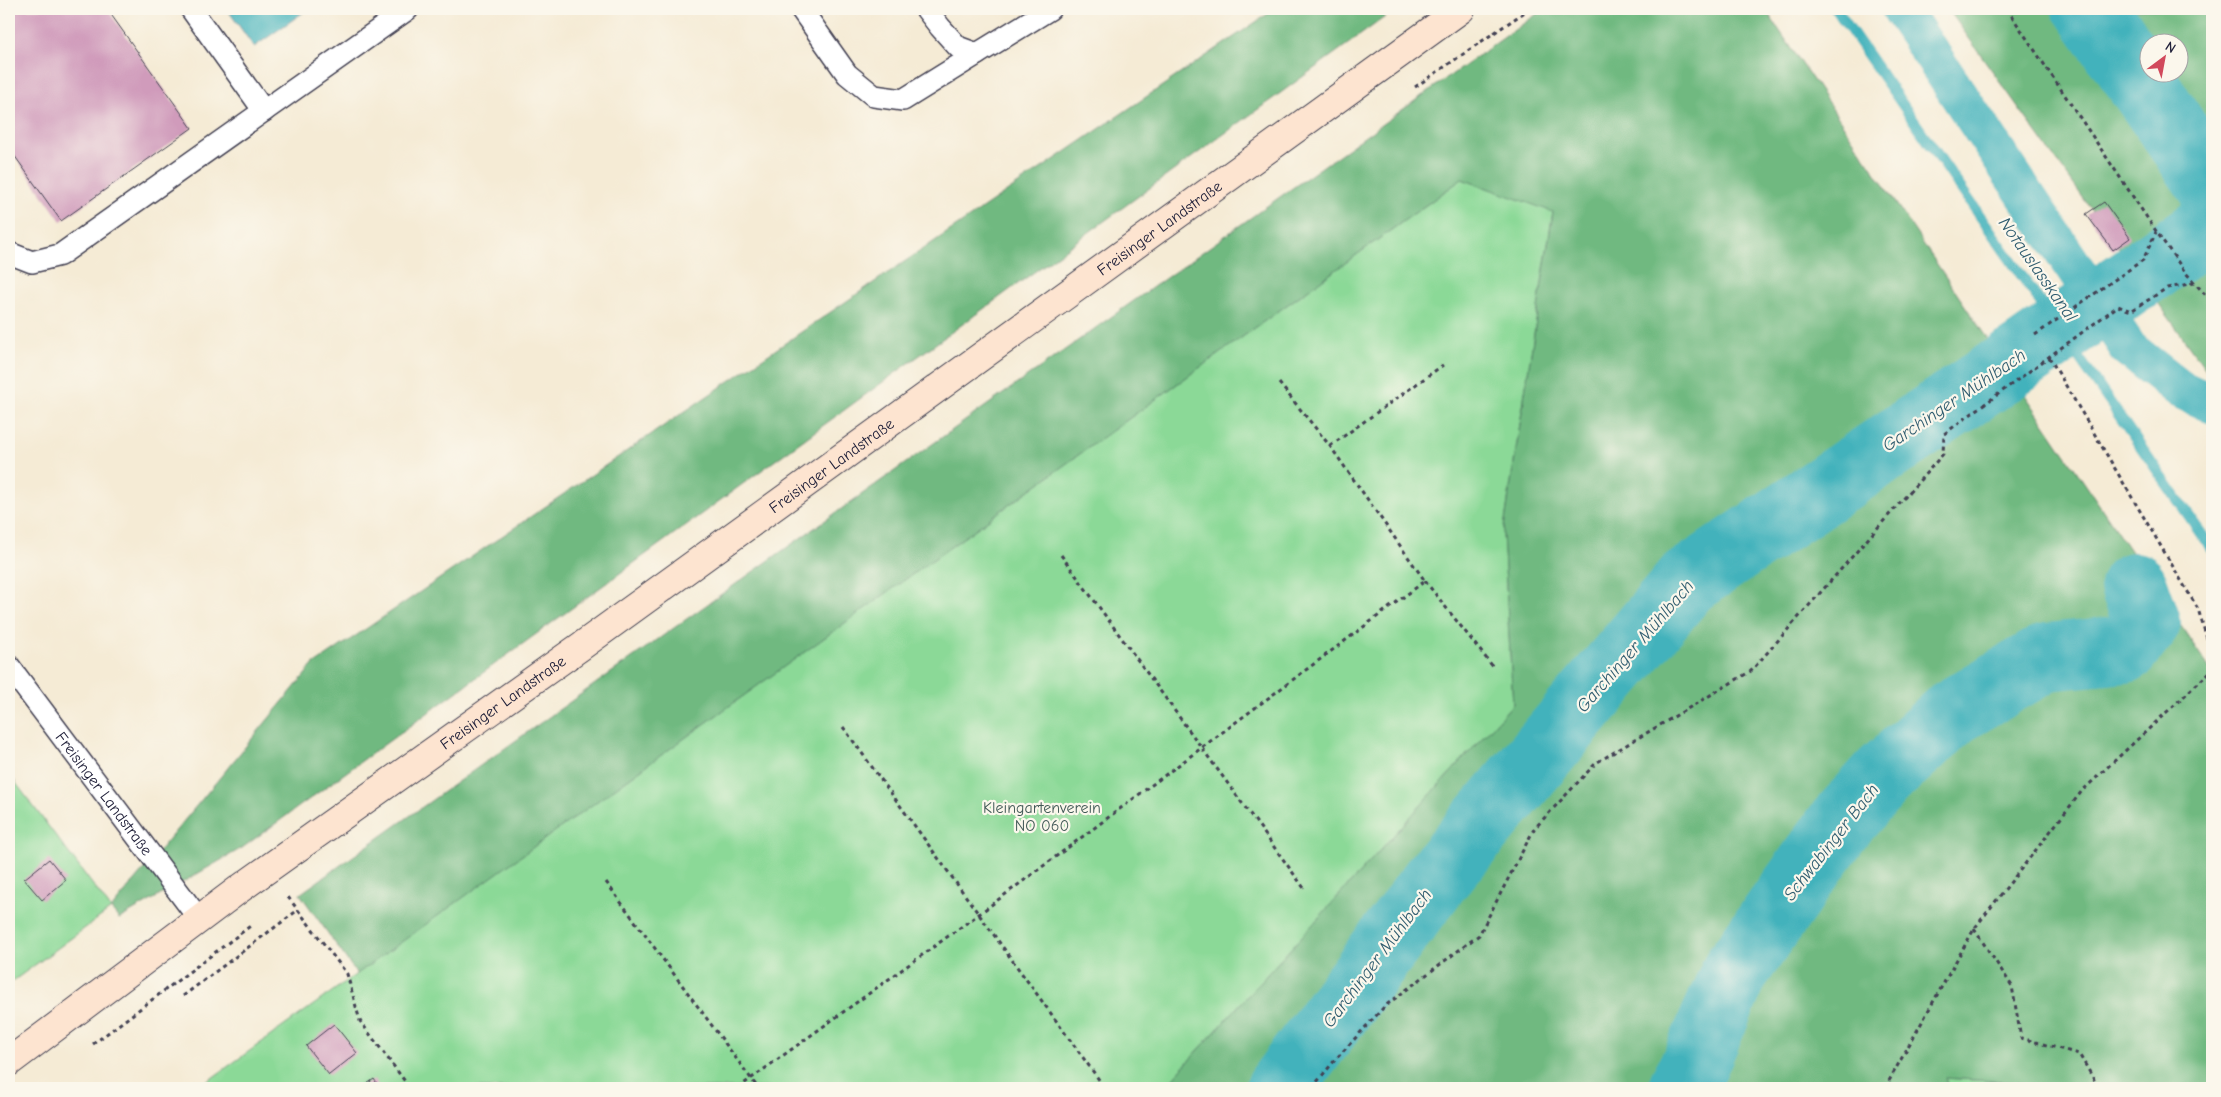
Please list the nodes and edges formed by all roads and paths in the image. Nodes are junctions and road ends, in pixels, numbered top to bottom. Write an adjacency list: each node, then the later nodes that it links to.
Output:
1 (191, 9): 9 (lane)
2 (408, 9): 9 (lane)
3 (801, 9): 8 (lane)
4 (926, 9): 8 (lane)
5 (1050, 9): 8 (lane)
6 (1461, 9): 32 (main road, Freisinger Landstraße)
7 (2007, 9): 10 (path)
8 (977, 54)
9 (264, 111): 11 (lane)
10 (2156, 231): 12 (path); 14 (path)
11 (9, 253)
12 (2195, 283): 13 (path); 15 (path)
13 (2212, 302)
14 (2035, 335)
15 (2049, 357): 21 (path); 41 (path)
16 (1443, 365): 18 (path)
17 (1279, 383): 18 (path)
18 (1330, 446): 20 (path)
19 (1061, 555): 26 (path)
20 (1425, 581): 23 (path); 26 (path)
21 (2212, 655)
22 (9, 666): 32 (lane, Freisinger Landstraße)
23 (1494, 668)
24 (2212, 670): 33 (path)
25 (843, 727): 31 (path)
26 (1201, 747): 28 (path); 31 (path)
27 (606, 882): 36 (path)
28 (1304, 888)
29 (288, 896): 30 (path)
30 (298, 910): 34 (path); 37 (path)
31 (979, 914): 36 (path); 40 (path)
32 (199, 919): 35 (main road, Freisinger Landstraße)
33 (1974, 929): 42 (path); 43 (path)
34 (183, 996)
35 (9, 1062)
36 (751, 1079): 38 (path); 39 (path)
37 (410, 1088)
38 (738, 1088)
39 (758, 1088)
40 (1105, 1088)
41 (1312, 1088)
42 (1885, 1088)
43 (2099, 1088)

